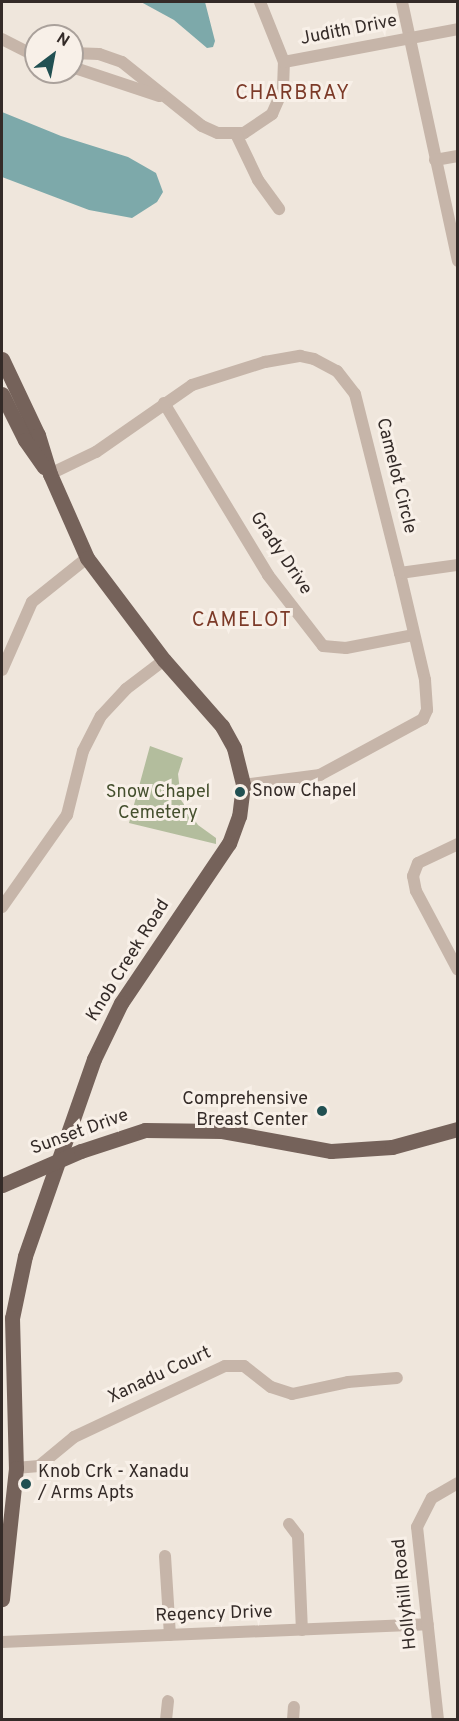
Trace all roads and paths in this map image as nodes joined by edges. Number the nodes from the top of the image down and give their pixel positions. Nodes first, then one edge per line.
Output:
1 (261, 2) edge
2 (402, 2) edge
3 (458, 28) edge
4 (409, 38) junction
5 (2, 39) edge
6 (24, 50) edge
7 (84, 53) edge
8 (284, 62) junction
9 (84, 71) edge
10 (167, 98) junction
11 (236, 134) junction
12 (458, 156) edge
13 (435, 160) junction
14 (279, 209) dead end
15 (458, 261) edge
16 (2, 359) edge
17 (13, 382) junction
18 (2, 394) edge
19 (164, 403) junction
20 (5, 411) edge
21 (38, 435) junction
22 (50, 474) junction
23 (87, 558) junction
24 (458, 565) edge
25 (400, 573) junction
26 (413, 635) junction
27 (164, 660) junction
28 (2, 670) edge
29 (243, 785) junction
30 (458, 844) edge
31 (2, 907) edge
32 (458, 970) edge
33 (458, 1129) edge
34 (61, 1159) junction
35 (2, 1185) edge
36 (7, 1316) edge
37 (397, 1378) dead end
38 (16, 1468) junction
39 (458, 1482) edge
40 (289, 1524) dead end
41 (165, 1556) dead end
42 (2, 1599) edge
43 (428, 1624) junction
44 (302, 1630) junction
45 (170, 1635) junction
46 (2, 1642) edge
47 (168, 1701) dead end
48 (166, 1719) edge
49 (438, 1719) edge

1 - 8 street
2 - 4 street
3 - 4 street, Judith Drive
4 - 8 street, Judith Drive
4 - 13 street
5 - 6 street
7 - 10 street
8 - 11 street
9 - 10 street
10 - 11 street
11 - 14 street
12 - 13 street
13 - 15 street
16 - 17 main road, Knob Creek Road
17 - 20 main road
17 - 21 main road, Knob Creek Road
18 - 20 main road, Knob Creek Road
19 - 22 street, Camelot Circle
19 - 25 street, Camelot Circle
19 - 26 street, Grady Drive
20 - 21 main road
20 - 22 main road, Knob Creek Road
21 - 22 main road, Knob Creek Road
22 - 23 main road, Knob Creek Road
23 - 27 main road, Knob Creek Road
23 - 28 street
24 - 25 street
25 - 26 street, Camelot Circle
26 - 29 street, Camelot Circle
27 - 29 main road, Knob Creek Road
27 - 31 street
29 - 34 main road, Knob Creek Road
30 - 32 street
33 - 34 main road, Sunset Drive
34 - 35 main road, Sunset Drive
34 - 36 main road, Knob Creek Road
36 - 38 main road, Knob Creek Road
37 - 38 street, Xanadu Court
38 - 42 main road, Knob Creek Road
39 - 43 street, Hollyhill Road
40 - 44 street
41 - 45 street
43 - 44 street, Regency Drive
43 - 49 street, Hollyhill Road
44 - 45 street, Regency Drive
45 - 46 street, Regency Drive
47 - 48 street

